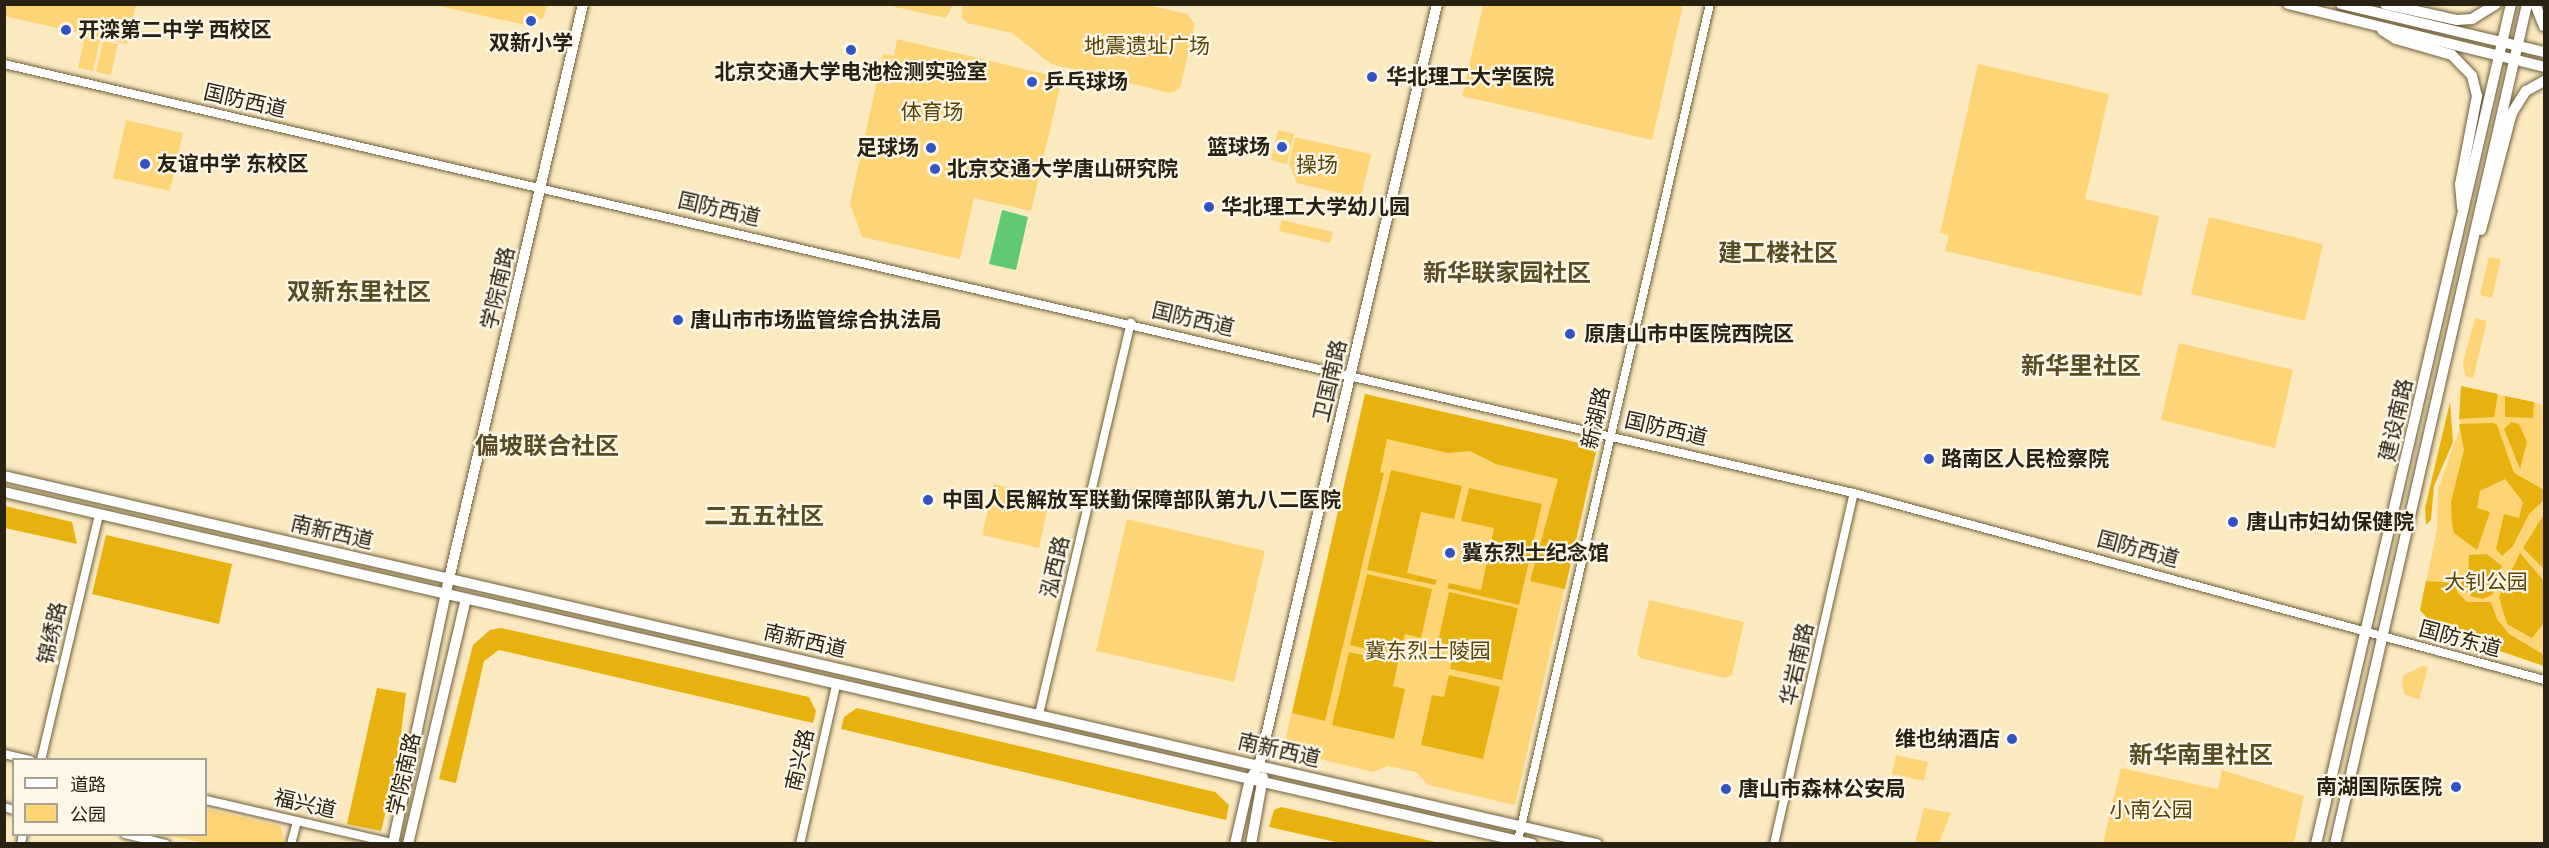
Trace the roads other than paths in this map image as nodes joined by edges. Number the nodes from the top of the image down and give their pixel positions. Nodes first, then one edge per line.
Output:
1 (583, 4) edge
2 (1437, 4) edge
3 (1710, 4) edge
4 (2288, 4) edge
5 (2385, 4) edge
6 (2496, 4) edge
7 (2511, 4) edge
8 (2527, 4) edge
9 (2535, 4) edge
10 (2346, 5) edge
11 (2371, 24) junction
12 (2544, 26) edge
13 (2502, 42) junction
14 (2517, 46) junction
15 (2544, 52) edge
16 (2499, 55) junction
17 (2515, 60) junction
18 (4, 64) edge
19 (2544, 67) edge
20 (2544, 81) edge
21 (541, 187) junction
22 (2463, 220) junction
23 (2472, 245) junction
24 (1131, 323) junction
25 (1352, 374) junction
26 (1611, 434) junction
27 (4, 476) edge
28 (4, 492) edge
29 (1854, 493) junction
30 (99, 514) junction
31 (449, 579) junction
32 (449, 595) junction
33 (466, 599) junction
34 (2367, 630) junction
35 (2382, 638) junction
36 (2544, 680) edge
37 (836, 685) junction
38 (1040, 714) junction
39 (4, 753) edge
40 (26, 758) edge
41 (41, 758) edge
42 (1259, 766) junction
43 (1250, 779) junction
44 (1265, 783) junction
45 (207, 800) edge
46 (297, 821) junction
47 (1522, 826) junction
48 (134, 836) edge
49 (1518, 840) junction
50 (166, 843) edge
51 (291, 843) edge
52 (394, 843) edge
53 (408, 843) edge
54 (800, 843) edge
55 (1235, 843) edge
56 (1251, 843) edge
57 (1532, 843) edge
58 (1597, 843) edge
59 (1774, 843) edge
60 (2316, 843) edge
61 (2335, 843) edge

1 - 21 main road, 学院南路
2 - 25 main road, 卫国南路
3 - 26 street, 新湖路
4 - 11 main road
5 - 6 main road
7 - 13 main road, 建设南路
8 - 14 main road, 建设南路
9 - 12 main road
10 - 13 main road
11 - 16 main road
11 - 22 main road
13 - 14 main road
13 - 16 main road, 建设南路
14 - 15 main road
14 - 17 main road, 建设南路
16 - 17 main road
16 - 22 main road, 建设南路
17 - 19 main road
17 - 23 main road, 建设南路
18 - 21 street, 国防西道
20 - 23 main road
21 - 24 street, 国防西道
21 - 31 main road, 学院南路
22 - 34 main road, 建设南路
23 - 35 main road, 建设南路
24 - 25 street, 国防西道
24 - 38 street, 泓西路
25 - 26 street, 国防西道
25 - 42 main road, 卫国南路
26 - 29 street, 国防西道
26 - 47 street, 新湖路
27 - 31 main road, 南新西道
28 - 30 main road, 南新西道
29 - 34 street, 国防西道
29 - 59 street, 华岩南路
30 - 32 main road, 南新西道
30 - 41 street, 锦绣路
31 - 32 main road, 学院南路
31 - 33 main road
31 - 38 main road, 南新西道
32 - 33 main road, 南新西道
32 - 52 main road, 学院南路
33 - 37 main road, 南新西道
33 - 53 main road, 学院南路
34 - 35 street, 国防东道
34 - 60 main road, 建设南路
35 - 36 street, 国防东道
35 - 61 main road, 建设南路
37 - 43 main road, 南新西道
37 - 54 street, 南兴路
38 - 42 main road, 南新西道
39 - 40 street
42 - 43 main road, 卫国南路
42 - 44 main road
42 - 47 main road, 南新西道
43 - 44 main road, 南新西道
43 - 55 main road, 卫国南路
44 - 49 main road, 南新西道
44 - 56 main road
45 - 46 street, 福兴道
46 - 51 street
46 - 52 street, 福兴道
47 - 49 street, 新湖路
47 - 58 main road, 南新西道
48 - 50 street
49 - 57 main road, 南新西道

